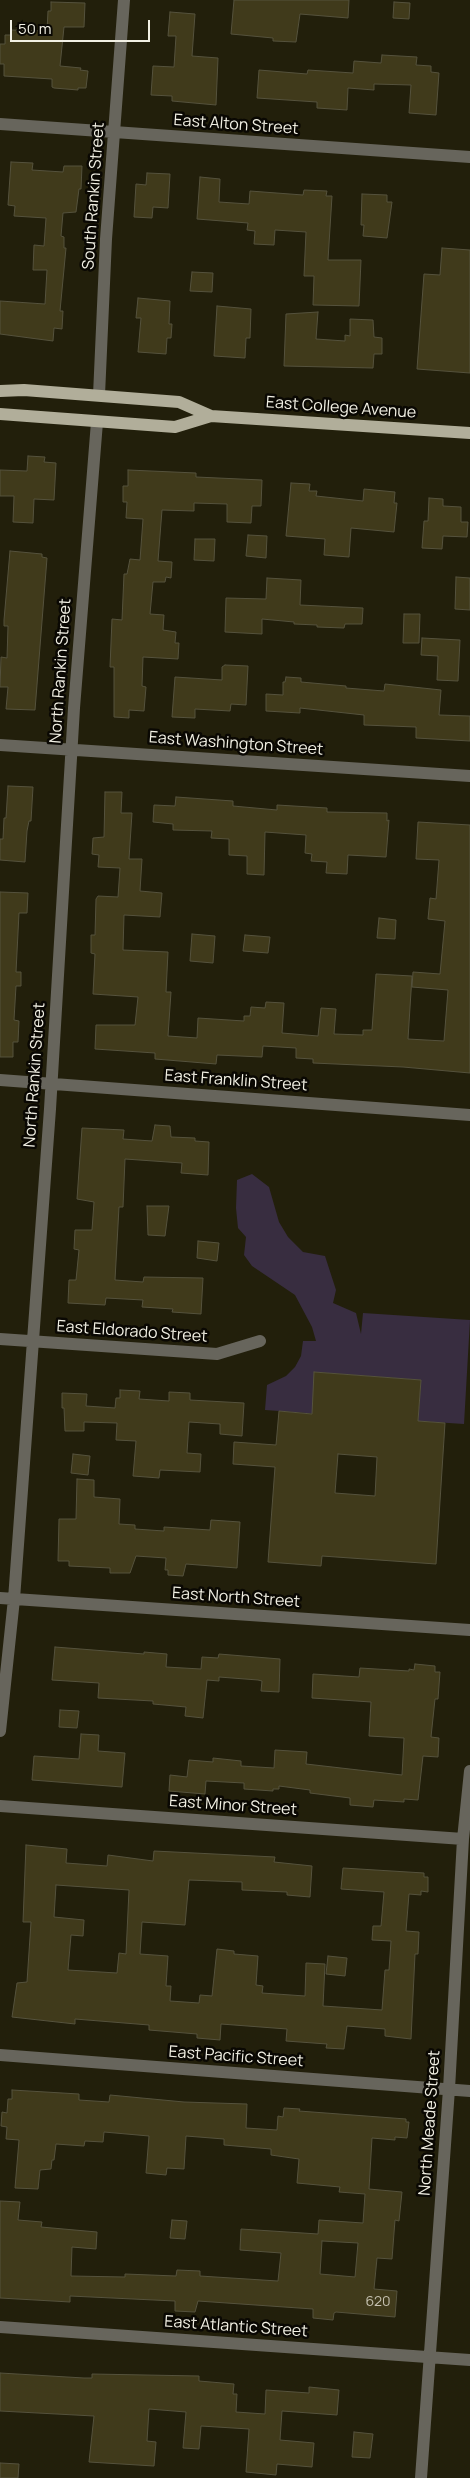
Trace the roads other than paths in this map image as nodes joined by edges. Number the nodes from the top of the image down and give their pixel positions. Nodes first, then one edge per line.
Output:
1 (124, 0) edge
2 (0, 124) edge
3 (115, 132) junction
4 (470, 157) edge
5 (0, 391) edge
6 (99, 395) junction
7 (0, 414) edge
8 (210, 416) junction
9 (97, 422) junction
10 (470, 433) edge
11 (0, 745) edge
12 (72, 750) junction
13 (470, 776) edge
14 (0, 1080) edge
15 (51, 1084) junction
16 (470, 1115) edge
17 (0, 1339) edge
18 (32, 1341) junction
19 (260, 1342) dead end
20 (0, 1598) edge
21 (14, 1599) junction
22 (470, 1630) edge
23 (0, 1731) edge
24 (470, 1771) edge
25 (0, 1806) edge
26 (463, 1839) junction
27 (0, 2055) edge
28 (449, 2089) junction
29 (470, 2091) edge
30 (0, 2327) edge
31 (430, 2357) junction
32 (470, 2360) edge
33 (421, 2478) edge

1 - 3 street, South Rankin Street
2 - 3 street, East Alton Street
3 - 4 street, East Alton Street
3 - 6 street, South Rankin Street
5 - 6 main road, East College Avenue
6 - 8 main road, East College Avenue
7 - 9 main road, East College Avenue
8 - 9 main road, East College Avenue
8 - 10 main road, East College Avenue
9 - 12 street, North Rankin Street
11 - 12 street, East Washington Street
12 - 13 street, East Washington Street
12 - 15 street, North Rankin Street
14 - 15 street, East Franklin Street
15 - 16 street, East Franklin Street
15 - 18 street, North Rankin Street
17 - 18 street, East Eldorado Street
18 - 19 street, East Eldorado Street
18 - 21 street, North Rankin Street
20 - 21 street, East North Street
21 - 22 street, East North Street
21 - 23 street, North Rankin Street
24 - 26 street, North Meade Street
25 - 26 street, East Minor Street
26 - 28 street, North Meade Street
27 - 28 street, East Pacific Street
28 - 29 street, East Pacific Street
28 - 31 street, North Meade Street
30 - 31 street, East Atlantic Street
31 - 32 street, East Atlantic Street
31 - 33 street, North Meade Street

